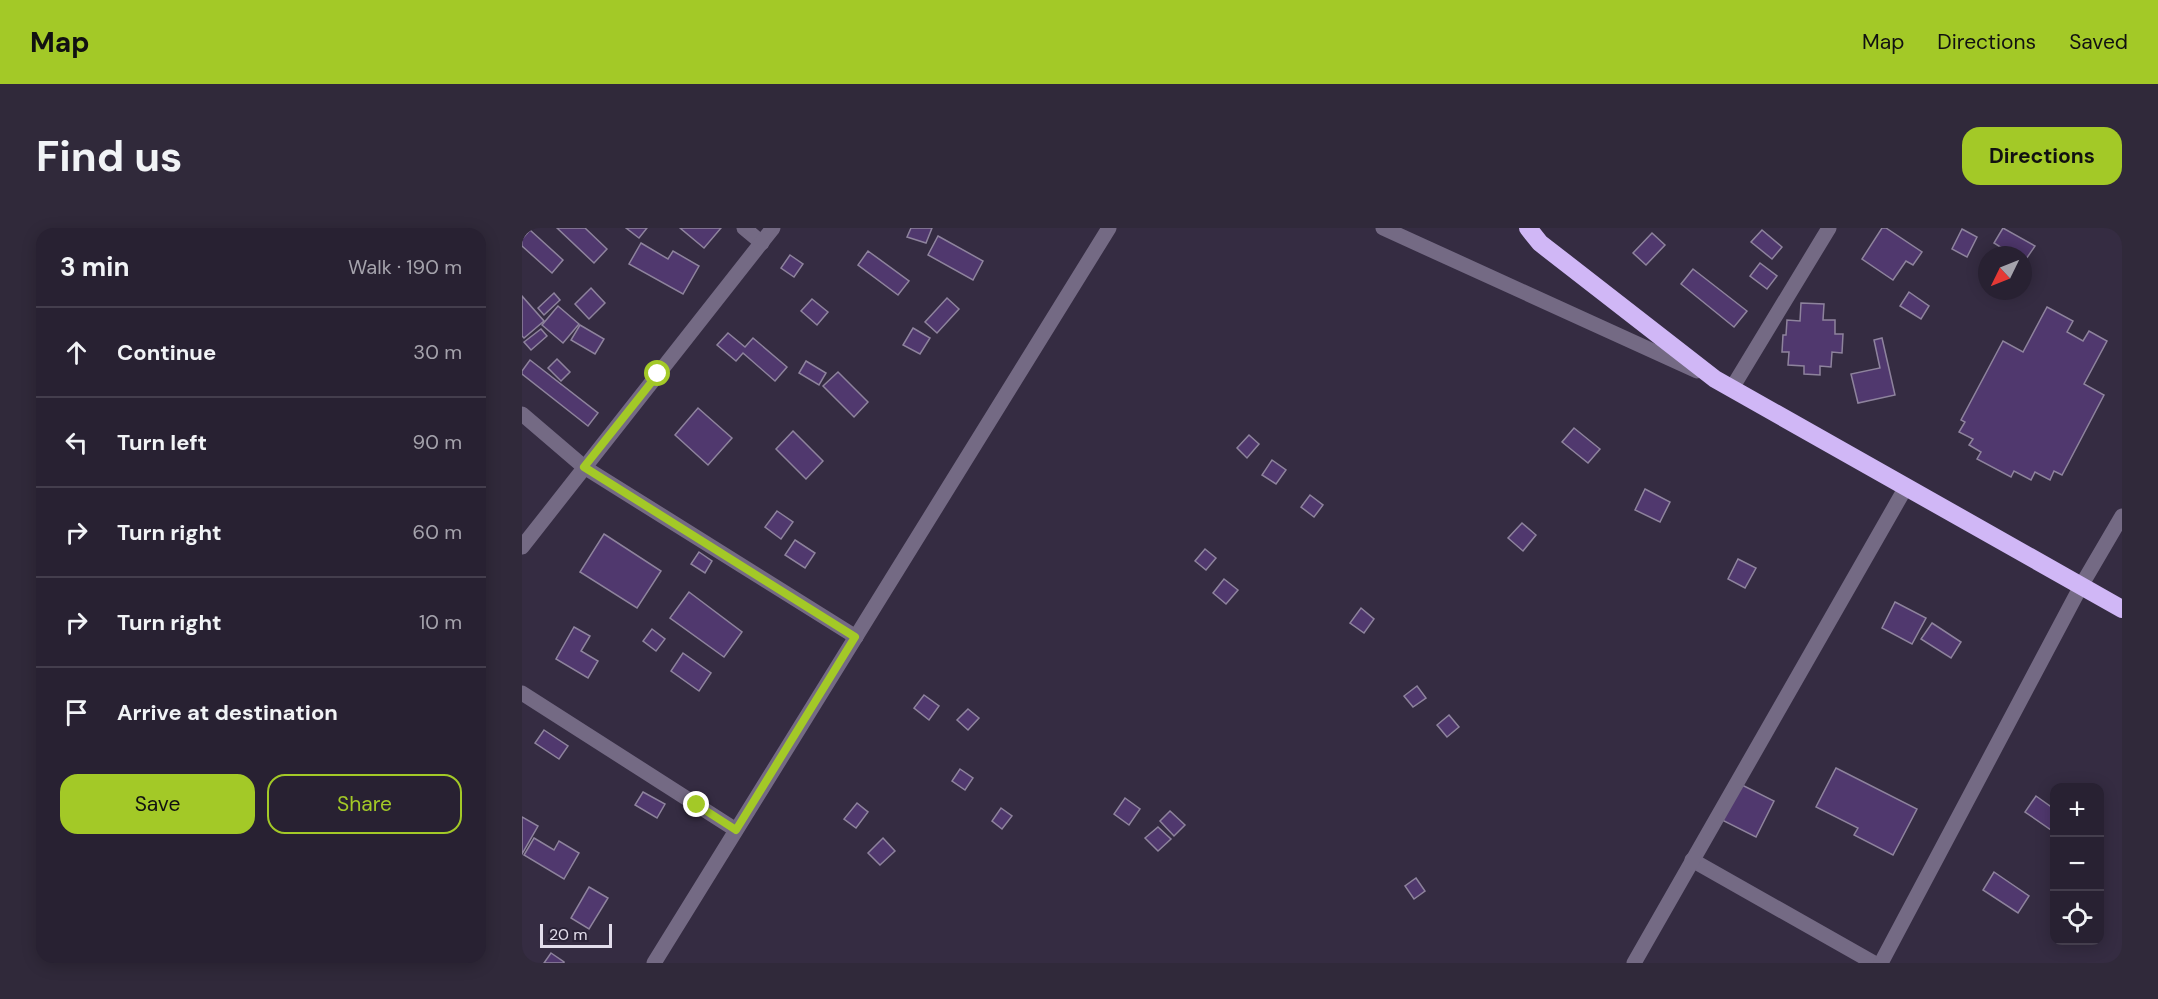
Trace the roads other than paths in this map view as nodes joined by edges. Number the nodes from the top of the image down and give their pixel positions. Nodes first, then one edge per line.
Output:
1 (744, 228) edge
2 (773, 228) edge
3 (1109, 228) edge
4 (1383, 228) edge
5 (1528, 228) edge
6 (1829, 228) edge
7 (762, 243) junction
8 (1715, 379) junction
9 (1732, 388) junction
10 (522, 414) edge
11 (584, 467) junction
12 (1906, 487) junction
13 (2122, 516) edge
14 (522, 547) edge
15 (2081, 586) junction
16 (2122, 609) edge
17 (855, 637) junction
18 (522, 693) edge
19 (736, 830) junction
20 (1692, 860) junction
21 (654, 963) edge
22 (1634, 963) edge
23 (1874, 963) edge
24 (1881, 963) edge

1 - 7 street
2 - 7 street
3 - 17 street
4 - 8 street
5 - 8 highway
6 - 9 street
7 - 11 street
8 - 9 highway
9 - 12 highway
10 - 11 street
11 - 14 street
11 - 17 street
12 - 15 highway
12 - 20 street
13 - 15 street
15 - 16 highway
15 - 24 street
17 - 19 street
18 - 19 street
19 - 21 street
20 - 22 street
20 - 23 street

